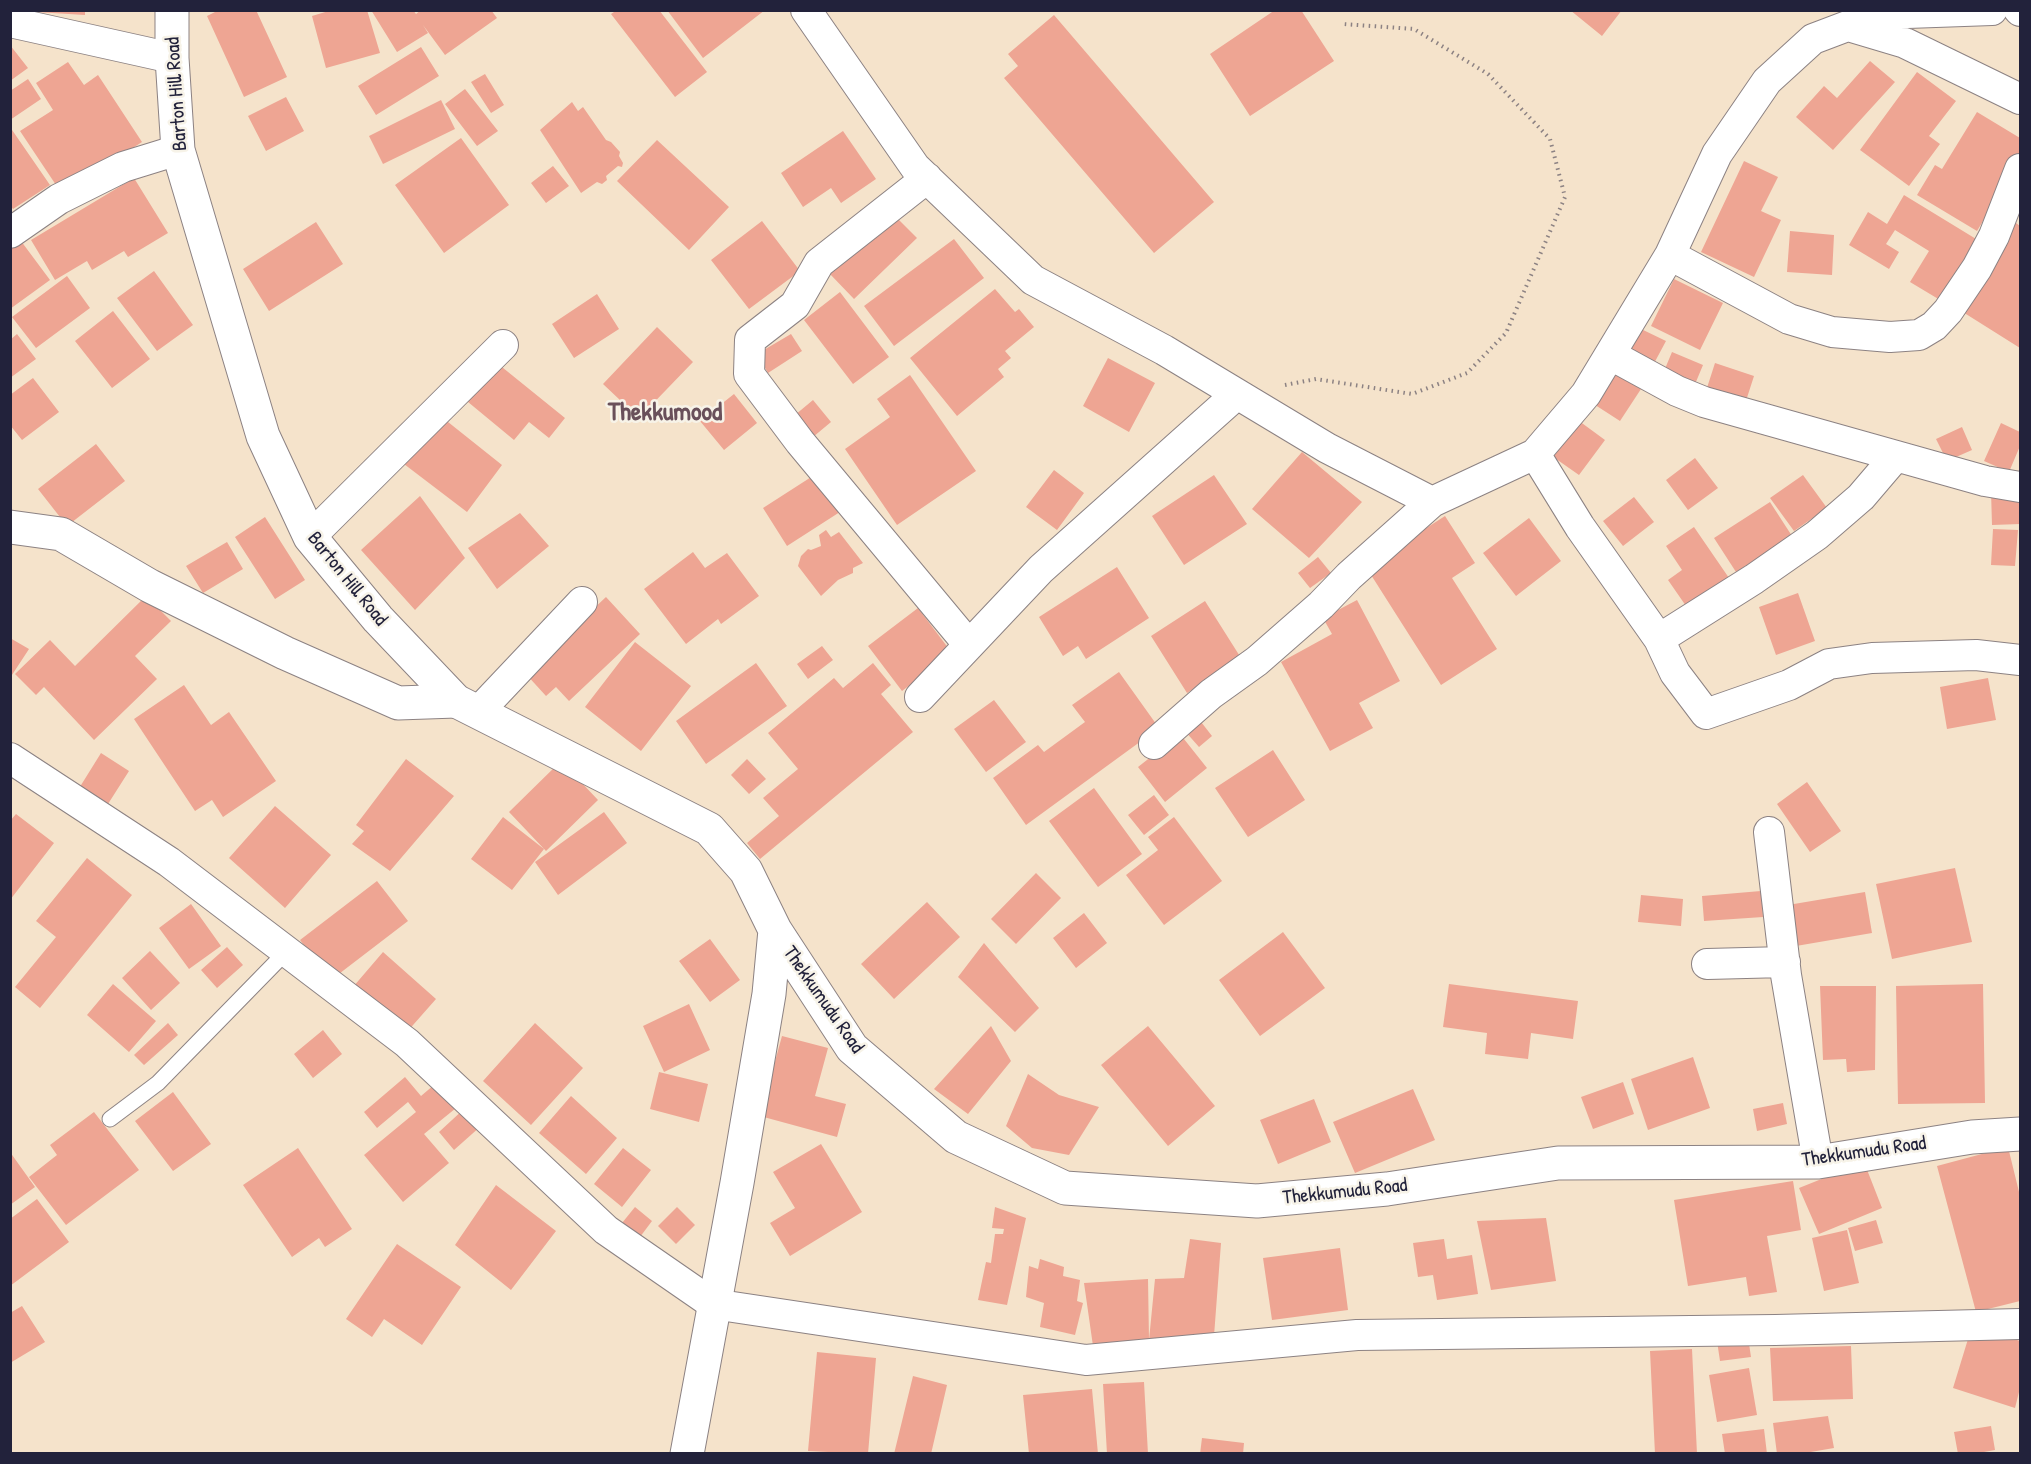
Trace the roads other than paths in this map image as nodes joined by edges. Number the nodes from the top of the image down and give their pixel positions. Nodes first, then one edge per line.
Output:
1 (172, 10) edge
2 (806, 10) edge
3 (1992, 10) edge
4 (10, 22) edge
5 (1848, 26) junction
6 (172, 58) junction
7 (2020, 99) edge
8 (178, 150) junction
9 (2020, 169) edge
10 (927, 178) junction
11 (10, 233) edge
12 (1670, 255) junction
13 (503, 345) dead end
14 (1611, 355) junction
15 (1237, 394) junction
16 (1534, 454) junction
17 (1896, 456) junction
18 (2020, 488) edge
19 (1432, 502) junction
20 (10, 527) edge
21 (310, 537) junction
22 (582, 602) dead end
23 (1659, 639) junction
24 (969, 645) junction
25 (2020, 667) edge
26 (920, 698) dead end
27 (467, 706) junction
28 (1154, 744) dead end
29 (10, 758) edge
30 (1769, 832) dead end
31 (775, 930) junction
32 (287, 951) junction
33 (1785, 963) junction
34 (1707, 964) dead end
35 (110, 1119) dead end
36 (2020, 1134) edge
37 (1818, 1162) junction
38 (713, 1304) junction
39 (2020, 1324) edge
40 (687, 1454) edge

1 - 6 main road, Barton Hill Road
2 - 10 street
3 - 5 street
4 - 6 street
5 - 7 street
5 - 12 street
6 - 8 main road, Barton Hill Road
8 - 11 street
8 - 21 main road, Barton Hill Road
9 - 12 street
10 - 15 street
10 - 24 street
12 - 14 street
13 - 21 street
14 - 16 street
14 - 17 street
15 - 19 street
15 - 24 street
16 - 19 street
16 - 23 street
17 - 18 street
17 - 23 street
19 - 28 street
20 - 27 main road
21 - 27 main road, Barton Hill Road
22 - 27 street
23 - 25 street
24 - 26 street
27 - 31 main road, Barton Hill Road
29 - 32 street
30 - 33 street
31 - 37 main road, Thekkumudu Road
31 - 38 main road
32 - 35 lane
32 - 38 street
33 - 34 street
33 - 37 street
36 - 37 main road, Thekkumudu Road
38 - 39 street
38 - 40 main road

